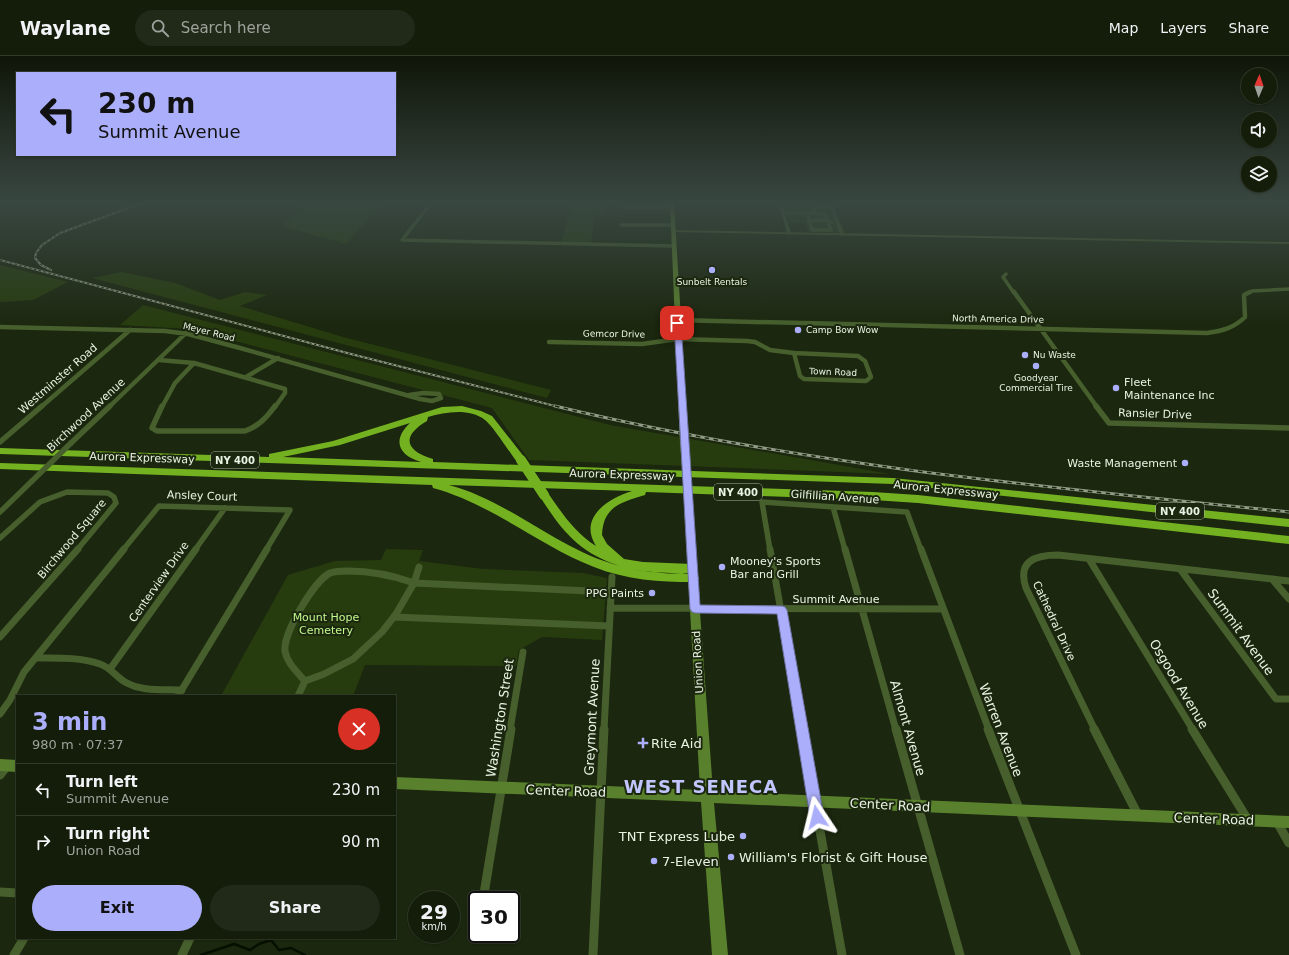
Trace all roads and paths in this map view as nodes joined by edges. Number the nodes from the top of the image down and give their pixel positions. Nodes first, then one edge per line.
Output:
1 (581, 244) edge
2 (674, 246) joint
3 (1006, 274) dead end
4 (1289, 289) edge
5 (677, 320) junction
6 (0, 327) edge
7 (1040, 328) junction
8 (130, 330) junction
9 (186, 333) junction
10 (678, 339) junction
11 (549, 342) dead end
12 (794, 353) junction
13 (278, 358) junction
14 (159, 360) junction
15 (194, 363) junction
16 (246, 377) junction
17 (409, 395) junction
18 (1289, 428) edge
19 (0, 442) edge
20 (0, 451) edge
21 (220, 460) junction
22 (518, 460) junction
23 (0, 466) edge
24 (455, 466) junction
25 (399, 480) junction
26 (665, 490) junction
27 (540, 495) junction
28 (833, 507) junction
29 (225, 508) junction
30 (0, 512) edge
31 (907, 512) joint
32 (1289, 523) edge
33 (0, 538) edge
34 (1289, 540) edge
35 (1089, 559) junction
36 (593, 560) junction
37 (624, 563) junction
38 (419, 567) dead end
39 (1180, 568) junction
40 (693, 573) junction
41 (612, 577) dead end
42 (1272, 579) junction
43 (1289, 581) edge
44 (414, 583) junction
45 (611, 592) junction
46 (1289, 599) edge
47 (610, 608) junction
48 (695, 609) junction
49 (862, 609) junction
50 (943, 609) junction
51 (782, 610) junction
52 (394, 617) junction
53 (609, 626) junction
54 (0, 637) edge
55 (523, 652) dead end
56 (36, 658) junction
57 (110, 669) junction
58 (305, 681) junction
59 (180, 693) edge
60 (298, 695) edge
61 (1289, 699) edge
62 (0, 714) edge
63 (396, 783) edge
64 (501, 788) junction
65 (602, 792) junction
66 (708, 797) junction
67 (814, 802) junction
68 (918, 807) junction
69 (1019, 812) junction
70 (1138, 816) junction
71 (1249, 821) junction
72 (1283, 822) edge
73 (1289, 842) edge
74 (484, 891) edge
75 (0, 892) edge
76 (16, 893) edge
77 (23, 939) edge
78 (190, 939) edge
79 (14, 955) edge
80 (182, 955) edge
81 (593, 955) edge
82 (720, 955) edge
83 (842, 955) edge
84 (960, 955) edge
85 (1076, 955) edge

1 - 2 street
2 - 5 main road, Union Road
3 - 7 street, Ransier Drive
4 - 7 street, North America Drive
5 - 7 street, North America Drive
5 - 10 main road, Union Road
6 - 8 street, Meyer Road
7 - 18 street, Ransier Drive
8 - 9 street, Meyer Road
8 - 19 street, Westminster Road
9 - 13 street, Meyer Road
9 - 14 street, Birchwood Avenue
10 - 11 street, Gemcor Drive
10 - 12 street, Town Road
10 - 40 main road, Union Road, bridge
12 - 12 street, Town Road
13 - 16 street
13 - 17 street, Meyer Road
14 - 15 street
14 - 30 street, Birchwood Avenue, bridge
15 - 16 street
15 - 16 street
17 - 17 street, Meyer Road
20 - 21 highway, Aurora Expressway / NY 400
21 - 22 highway
21 - 24 highway, Aurora Expressway / NY 400
22 - 24 highway
22 - 27 highway
23 - 25 highway, Aurora Expressway / NY 400
24 - 32 highway, Aurora Expressway / NY 400
25 - 26 highway, Aurora Expressway / NY 400
25 - 36 highway
26 - 34 highway, Aurora Expressway / NY 400
26 - 37 highway
27 - 36 highway
27 - 37 highway
28 - 31 street, Gilfillian Avenue
28 - 49 street, Almont Avenue
28 - 51 street, Gilfillian Avenue
29 - 56 street, Ansley Court
29 - 57 street, Centerview Drive
29 - 59 street, Ansley Court
31 - 50 street, Warren Avenue
33 - 54 street, Birchwood Square
35 - 39 street, Cathedral Drive
35 - 70 street, Cathedral Drive
35 - 71 street, Osgood Avenue
36 - 40 highway
37 - 40 highway
38 - 44 street
39 - 42 street, Cathedral Drive
39 - 61 street, Summit Avenue
40 - 48 main road, Union Road
41 - 45 street, Greymont Avenue
42 - 43 street, Cathedral Drive
42 - 46 street
44 - 45 street
44 - 52 street
44 - 58 street
45 - 47 street, Greymont Avenue
47 - 48 street, Summit Avenue
47 - 53 street, Greymont Avenue
48 - 51 street, Summit Avenue
48 - 66 main road, Union Road
49 - 50 street, Summit Avenue
49 - 51 street, Summit Avenue
49 - 68 street, Almont Avenue
50 - 69 street, Warren Avenue
51 - 67 street
52 - 53 street
52 - 58 street
53 - 65 street, Greymont Avenue
55 - 64 street, Washington Street
56 - 57 street
56 - 62 street, Ansley Court
57 - 59 street
58 - 60 street
63 - 64 main road, Center Road
64 - 65 main road, Center Road
64 - 74 street, Washington Street
65 - 66 main road, Center Road
65 - 81 street, Greymont Avenue
66 - 67 main road, Center Road
66 - 82 main road, Union Road
67 - 68 main road, Center Road
67 - 83 street
68 - 69 main road, Center Road
68 - 84 street, Almont Avenue
69 - 70 main road, Center Road
69 - 85 street, Warren Avenue
70 - 71 main road, Center Road
71 - 72 main road, Center Road
72 - 73 street
75 - 76 street
77 - 79 street
78 - 80 street

